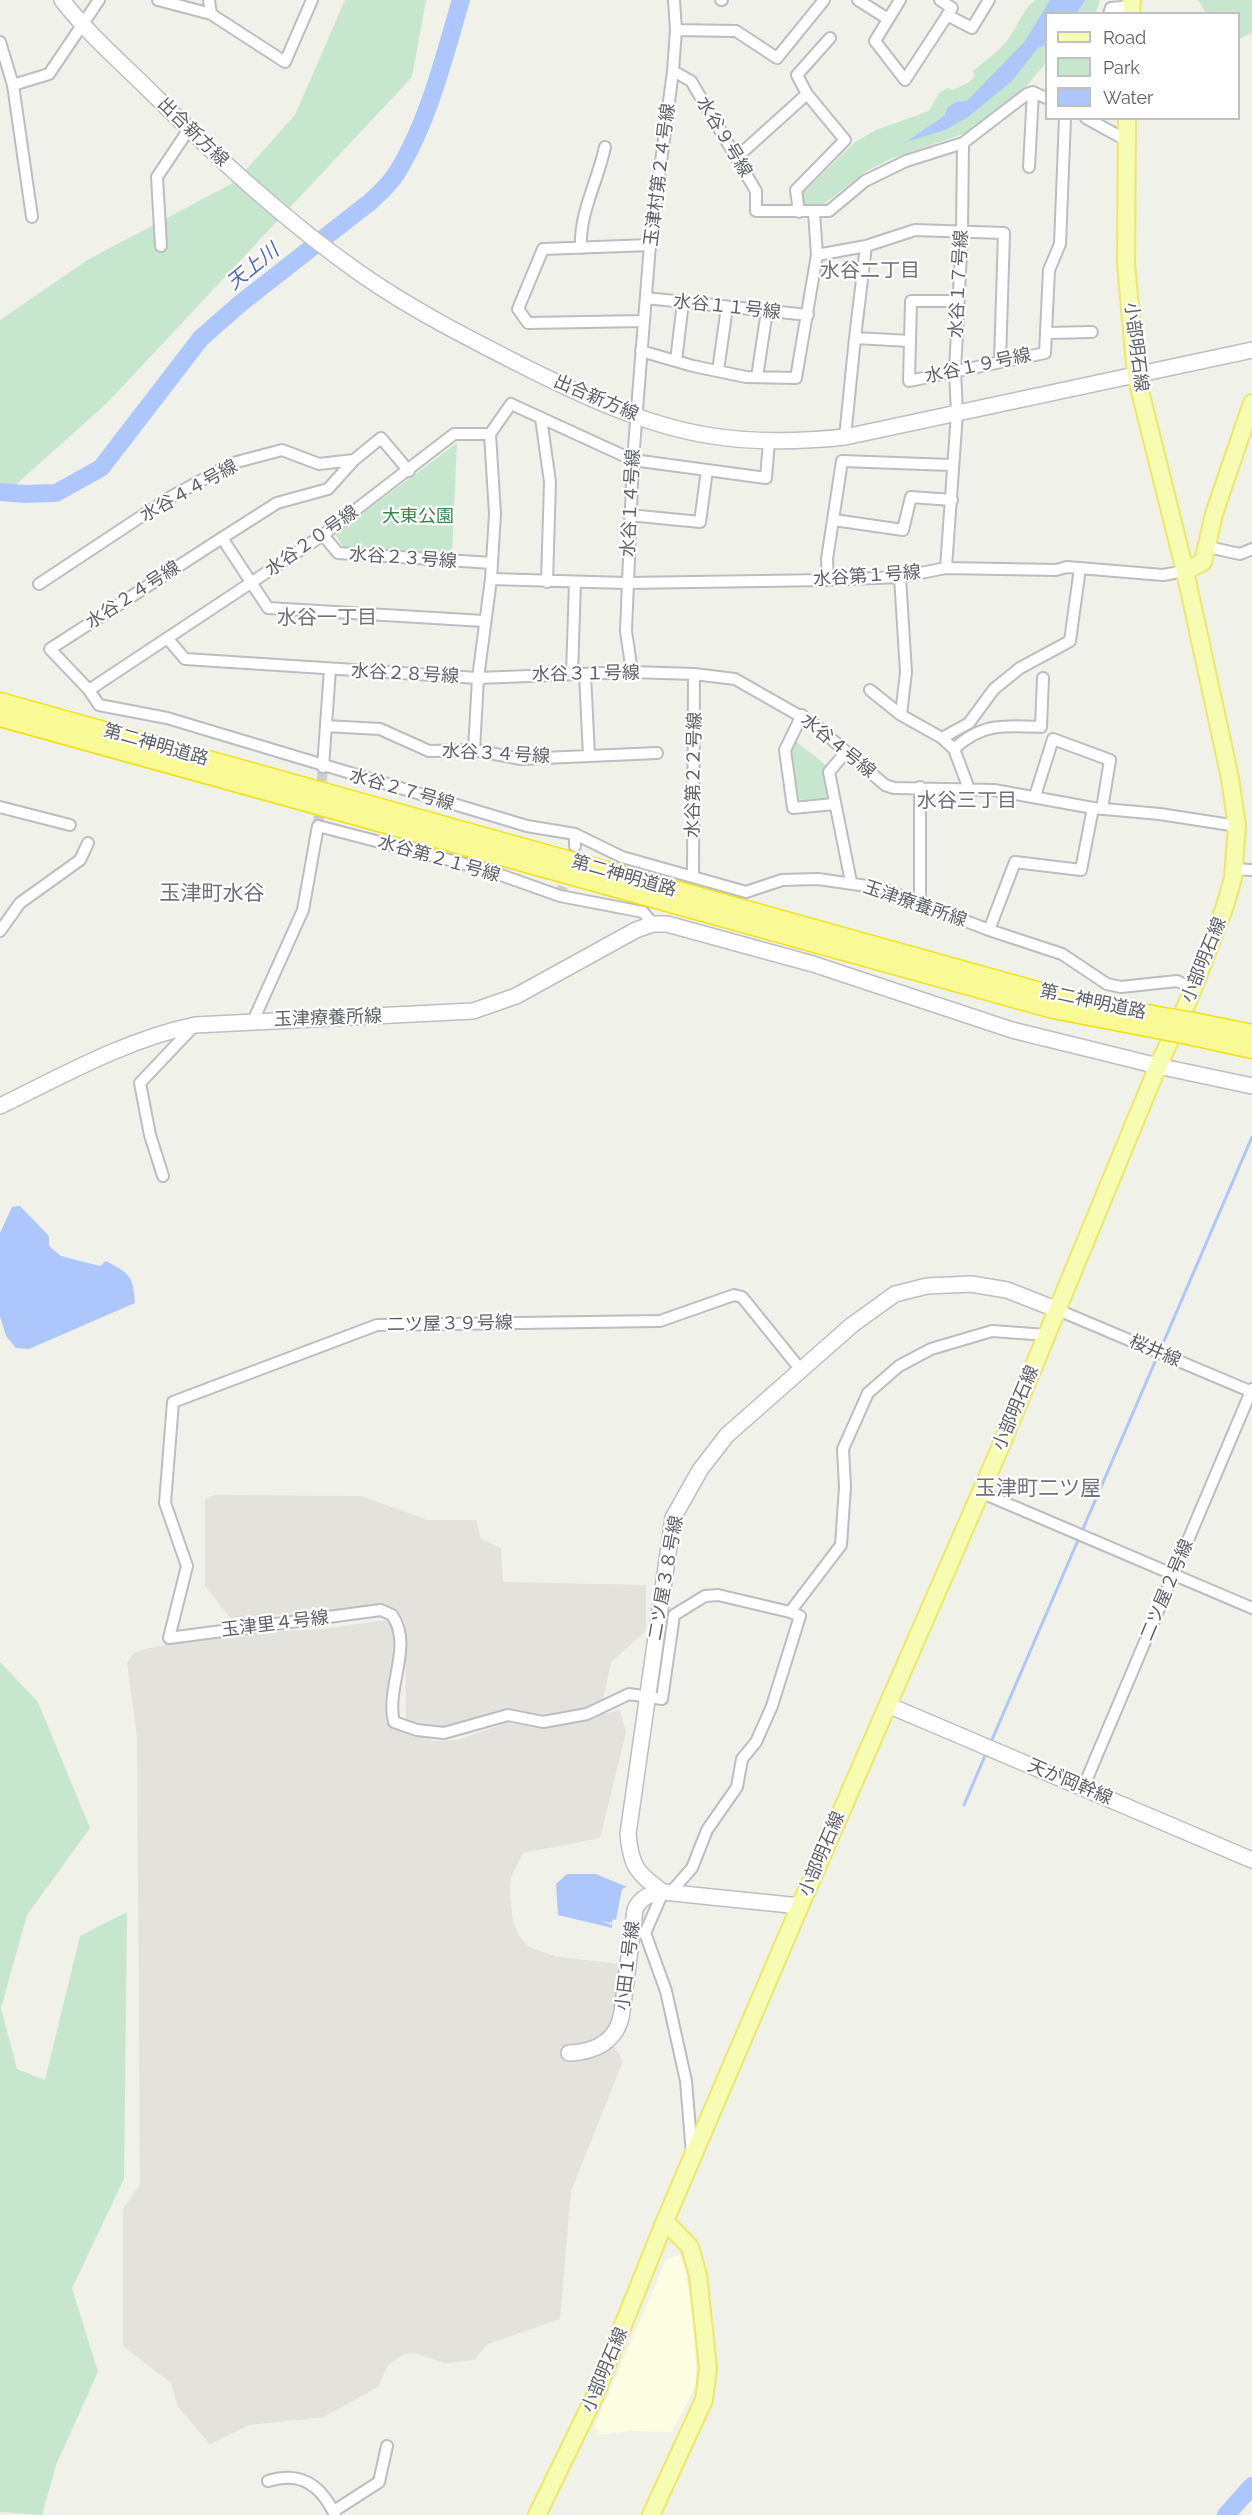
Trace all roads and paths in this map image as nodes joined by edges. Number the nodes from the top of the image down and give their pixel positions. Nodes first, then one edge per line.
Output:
1 (62, 0) edge
2 (99, 0) edge
3 (158, 0) edge
4 (209, 0) edge
5 (312, 0) edge
6 (674, 0) edge
7 (824, 0) edge
8 (858, 0) edge
9 (900, 0) edge
10 (940, 0) edge
11 (989, 0) edge
12 (1132, 6) edge
13 (1109, 12) edge
14 (211, 14) junction
15 (947, 15) junction
16 (888, 19) junction
17 (83, 23) junction
18 (676, 30) junction
19 (830, 38) dead end
20 (0, 42) edge
21 (673, 71) junction
22 (13, 86) junction
23 (807, 94) junction
24 (1039, 95) edge
25 (1065, 120) edge
26 (1090, 120) edge
27 (1126, 120) edge
28 (189, 129) junction
29 (1126, 140) junction
30 (963, 143) junction
31 (605, 147) dead end
32 (736, 158) junction
33 (1029, 167) dead end
34 (799, 212) junction
35 (814, 212) junction
36 (32, 217) dead end
37 (962, 233) junction
38 (651, 245) junction
39 (161, 246) dead end
40 (866, 246) junction
41 (581, 248) junction
42 (817, 255) junction
43 (646, 298) junction
44 (958, 301) junction
45 (683, 302) junction
46 (727, 307) junction
47 (767, 310) junction
48 (808, 315) junction
49 (644, 321) junction
50 (1092, 332) dead end
51 (1046, 333) junction
52 (855, 338) junction
53 (910, 341) junction
54 (1252, 350) edge
55 (641, 351) junction
56 (676, 361) junction
57 (1000, 362) junction
58 (718, 371) junction
59 (955, 371) junction
60 (1136, 375) junction
61 (757, 377) junction
62 (1252, 404) edge
63 (957, 413) junction
64 (637, 417) junction
65 (541, 418) junction
66 (490, 434) junction
67 (845, 437) junction
68 (769, 441) junction
69 (354, 460) junction
70 (633, 460) junction
71 (951, 465) junction
72 (707, 470) junction
73 (409, 471) junction
74 (952, 500) junction
75 (629, 515) junction
76 (834, 520) junction
77 (323, 535) junction
78 (222, 538) junction
79 (1208, 547) junction
80 (1252, 549) edge
81 (492, 563) junction
82 (946, 568) junction
83 (1080, 568) junction
84 (1185, 571) junction
85 (900, 577) junction
86 (491, 579) junction
87 (828, 580) junction
88 (547, 582) junction
89 (575, 582) junction
90 (627, 583) junction
91 (39, 584) dead end
92 (251, 584) junction
93 (484, 621) junction
94 (168, 639) junction
95 (330, 669) junction
96 (632, 672) junction
97 (572, 674) junction
98 (585, 674) junction
99 (694, 674) junction
100 (478, 678) junction
101 (1043, 678) dead end
102 (89, 690) junction
103 (870, 690) dead end
104 (0, 702) edge
105 (901, 714) junction
106 (802, 716) junction
107 (0, 717) edge
108 (326, 726) junction
109 (942, 738) junction
110 (954, 749) junction
111 (474, 750) junction
112 (846, 752) junction
113 (657, 753) dead end
114 (589, 756) junction
115 (323, 767) junction
116 (920, 787) junction
117 (969, 789) junction
118 (1035, 796) junction
119 (834, 804) junction
120 (0, 807) edge
121 (1098, 809) junction
122 (70, 825) dead end
123 (1237, 826) junction
124 (575, 834) junction
125 (88, 843) dead end
126 (574, 846) dead end
127 (1234, 869) junction
128 (1252, 870) edge
129 (693, 877) junction
130 (851, 882) junction
131 (920, 903) junction
132 (653, 924) junction
133 (1, 928) edge
134 (989, 930) junction
135 (1192, 988) junction
136 (253, 1021) junction
137 (1160, 1023) junction
138 (195, 1025) junction
139 (1191, 1029) junction
140 (1252, 1034) edge
141 (1252, 1049) edge
142 (1158, 1066) junction
143 (1252, 1086) edge
144 (0, 1106) edge
145 (163, 1176) dead end
146 (1058, 1310) junction
147 (1047, 1335) junction
148 (801, 1370) junction
149 (1252, 1391) edge
150 (980, 1492) junction
151 (1174, 1574) junction
152 (1252, 1608) edge
153 (790, 1612) junction
154 (169, 1638) joint
155 (647, 1696) junction
156 (888, 1705) junction
157 (1083, 1788) junction
158 (1252, 1860) edge
159 (666, 1893) junction
160 (800, 1906) junction
161 (569, 2053) dead end
162 (692, 2160) junction
163 (665, 2222) junction
164 (387, 2446) dead end
165 (268, 2481) dead end
166 (334, 2513) edge
167 (537, 2515) edge
168 (651, 2515) edge

1 - 17 street, 出合新方線
2 - 17 street
3 - 14 street
4 - 14 street
5 - 14 street
6 - 18 street, 玉津村第２４号線
7 - 18 street
8 - 16 street
9 - 16 street
10 - 15 street
11 - 15 street
12 - 13 street
15 - 16 street
17 - 22 street
17 - 28 street, 出合新方線
18 - 21 street, 玉津村第２４号線
19 - 23 street
20 - 22 street
21 - 32 street, 水谷９号線
21 - 38 street, 玉津村第２４号線
22 - 36 street
23 - 32 street
23 - 34 street
24 - 30 street, 水谷９号線
24 - 33 street
25 - 51 street, 水谷１９号線
26 - 29 street
27 - 29 main road, 小部明石線
28 - 39 street
28 - 64 street, 出合新方線
29 - 60 main road, 小部明石線
30 - 35 street, 水谷９号線
30 - 37 street, 水谷１７号線
31 - 41 street
32 - 34 street, 水谷９号線
34 - 35 street, 水谷９号線
35 - 42 street
37 - 40 street
37 - 44 street, 水谷１７号線
37 - 57 street
38 - 41 street
38 - 43 street, 玉津村第２４号線
40 - 42 street
40 - 52 street
41 - 49 street
42 - 48 street
43 - 45 street, 水谷１１号線
43 - 49 street, 玉津村第２４号線
44 - 53 street, 水谷１９号線
44 - 59 street, 水谷１７号線
45 - 46 street, 水谷１１号線
45 - 56 street
46 - 47 street, 水谷１１号線
46 - 58 street
47 - 48 street, 水谷１１号線
47 - 61 street
48 - 61 street
49 - 55 street, 玉津村第２４号線
50 - 51 street
51 - 57 street, 水谷１９号線
52 - 53 street
52 - 67 street
53 - 59 street, 水谷１９号線
54 - 60 street, 出合新方線
55 - 56 street
55 - 64 street, 水谷１４号線
56 - 58 street
57 - 59 street, 水谷１９号線
58 - 61 street
59 - 63 street, 水谷１７号線
60 - 63 street, 出合新方線
60 - 84 main road, 小部明石線
62 - 79 main road
63 - 67 street, 出合新方線
63 - 71 street, 水谷１７号線
64 - 68 street, 出合新方線
64 - 70 street, 水谷１４号線
65 - 66 street
65 - 70 street
65 - 88 street
66 - 73 street, 水谷２０号線
66 - 81 street, 水谷２８号線
67 - 68 street, 出合新方線
68 - 72 street
69 - 73 street
69 - 78 street
69 - 91 street, 水谷４４号線
70 - 72 street
70 - 75 street, 水谷１４号線
71 - 74 street, 水谷１７号線
71 - 76 street
72 - 75 street
73 - 77 street, 水谷２０号線
74 - 76 street
74 - 82 street, 水谷１７号線
75 - 90 street, 水谷１４号線
76 - 87 street
77 - 81 street, 水谷２３号線
77 - 92 street, 水谷２０号線
78 - 92 street
78 - 102 street, 水谷２４号線
79 - 80 street
79 - 84 main road
81 - 86 street, 水谷２８号線
82 - 83 street, 水谷第１号線
82 - 85 street, 水谷第１号線
83 - 84 street, 水谷第１号線
83 - 109 street
84 - 123 main road, 小部明石線
85 - 87 street, 水谷第１号線
85 - 105 street
86 - 88 street, 水谷第１号線
86 - 93 street, 水谷２８号線
87 - 90 street, 水谷第１号線
88 - 89 street, 水谷第１号線
89 - 90 street, 水谷第１号線
89 - 97 street
90 - 96 street, 水谷１４号線
92 - 93 street
92 - 94 street, 水谷２０号線
93 - 100 street, 水谷２８号線
94 - 95 street, 水谷２８号線
94 - 102 street, 水谷２０号線
95 - 100 street, 水谷２８号線
95 - 108 street
96 - 98 street, 水谷３１号線
96 - 99 street, 水谷３１号線
97 - 98 street, 水谷３１号線
97 - 100 street, 水谷３１号線
98 - 114 street
99 - 106 street, 水谷４号線
99 - 129 street, 水谷第２２号線
100 - 111 street
101 - 110 street
102 - 115 street, 水谷２４号線
103 - 105 street
104 - 137 highway, 第二神明道路
105 - 109 street
106 - 112 street, 水谷４号線
106 - 119 street
107 - 137 highway, 第二神明道路
108 - 111 street, 水谷３４号線
108 - 115 street
109 - 110 street
110 - 117 street
111 - 114 street, 水谷３４号線
112 - 116 street, 水谷４号線
112 - 119 street
113 - 114 street, 水谷３４号線
115 - 124 street, 水谷２７号線
116 - 117 street, 水谷４号線
116 - 131 street
117 - 118 street, 水谷４号線
118 - 121 street, 水谷４号線
118 - 121 street
119 - 130 street
120 - 122 street
121 - 123 street, 水谷４号線
121 - 134 street
123 - 127 main road, 小部明石線
124 - 126 street
124 - 129 street, 玉津療養所線
125 - 133 street
127 - 128 street
127 - 135 main road, 小部明石線
129 - 130 street, 玉津療養所線
130 - 131 street, 玉津療養所線
131 - 134 street, 玉津療養所線
132 - 136 street, 玉津療養所線
132 - 136 street, 水谷第２１号線
132 - 142 street
134 - 135 street, 玉津療養所線
135 - 142 main road, 小部明石線
136 - 138 street, 玉津療養所線
137 - 139 highway, 第二神明道路, bridge
138 - 144 street, 玉津療養所線
138 - 145 street
139 - 140 highway, 第二神明道路
139 - 141 highway, 第二神明道路
142 - 143 street
142 - 146 main road, 小部明石線
146 - 147 main road, 小部明石線
146 - 148 street, 二ツ屋３８号線
146 - 149 street, 桜井線
147 - 150 main road, 小部明石線
147 - 153 street
148 - 154 street, 二ツ屋３９号線
148 - 155 street, 二ツ屋３８号線
149 - 151 street, 二ツ屋２号線
150 - 151 street
150 - 156 main road, 小部明石線
151 - 152 street
151 - 157 street, 二ツ屋２号線
153 - 155 street
153 - 159 street
154 - 155 street, 玉津里４号線
155 - 159 street, 二ツ屋３８号線
156 - 157 street, 天が岡幹線
156 - 160 main road, 小部明石線
157 - 158 street, 天が岡幹線
159 - 160 street
159 - 161 street, 小田１号線
159 - 162 street
160 - 162 main road, 小部明石線
162 - 163 main road, 小部明石線
163 - 167 main road, 小部明石線
163 - 168 main road
164 - 166 street
165 - 166 street

